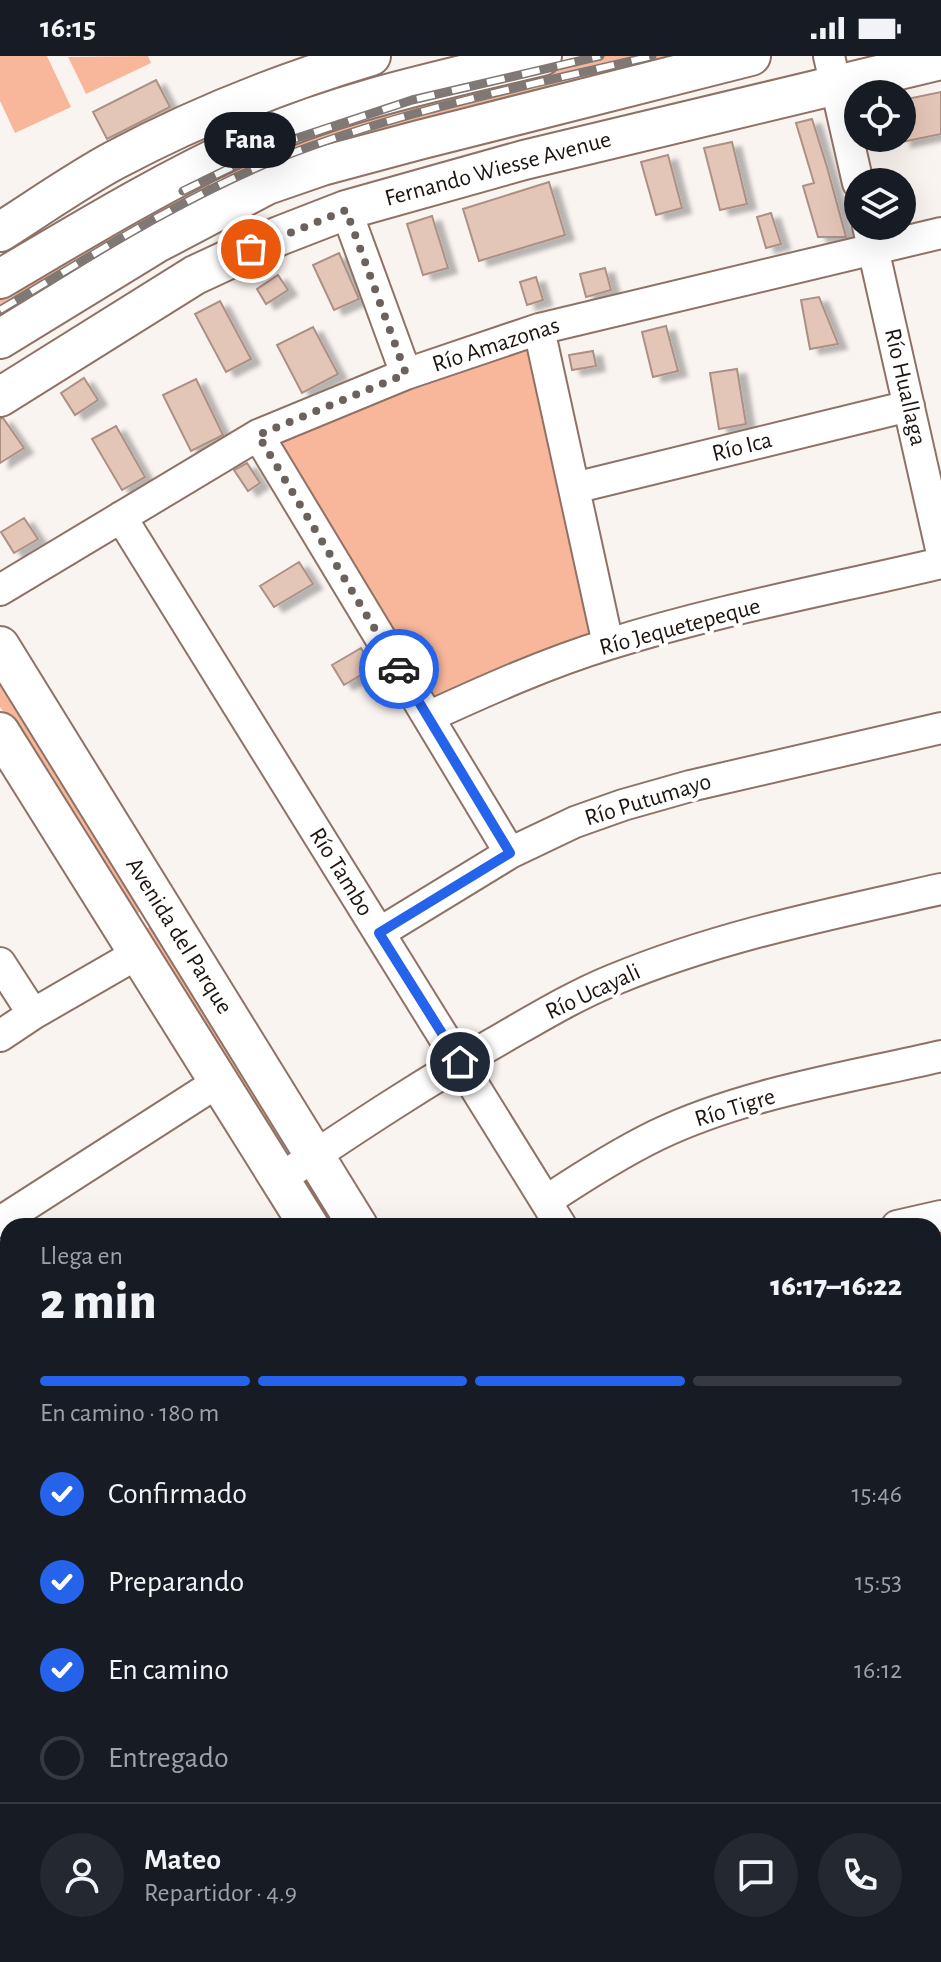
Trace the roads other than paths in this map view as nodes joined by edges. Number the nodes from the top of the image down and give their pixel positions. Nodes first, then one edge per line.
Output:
1 (371, 56) edge
2 (542, 56) edge
3 (751, 56) edge
4 (941, 60) edge
5 (832, 70) edge
6 (855, 168) edge
7 (346, 210) junction
8 (0, 232) edge
9 (941, 233) edge
10 (916, 234) edge
11 (859, 240) edge
12 (871, 240) edge
13 (0, 279) edge
14 (539, 329) junction
15 (0, 339) edge
16 (406, 374) junction
17 (0, 397) edge
18 (909, 406) junction
19 (258, 435) junction
20 (574, 488) junction
21 (121, 517) junction
22 (941, 548) edge
23 (941, 563) edge
24 (0, 590) edge
25 (608, 644) junction
26 (0, 646) edge
27 (428, 717) junction
28 (941, 728) edge
29 (0, 732) edge
30 (510, 853) junction
31 (941, 889) edge
32 (379, 933) junction
33 (137, 954) junction
34 (0, 963) edge
35 (33, 1014) junction
36 (0, 1036) edge
37 (941, 1056) edge
38 (460, 1062) junction
39 (218, 1082) junction
40 (314, 1156) junction
41 (280, 1179) junction
42 (338, 1193) junction
43 (554, 1213) edge
44 (6, 1218) edge
45 (297, 1218) edge
46 (306, 1218) edge
47 (353, 1218) edge

1 - 8 main road
2 - 13 main road
3 - 15 main road, Fernando Wiesse Avenue
4 - 5 main road, Fernando Wiesse Avenue
5 - 6 street
5 - 7 main road, Fernando Wiesse Avenue
7 - 16 street
7 - 17 main road, Fernando Wiesse Avenue
9 - 10 street, Río Amazonas
11 - 14 street, Río Amazonas
12 - 18 street, Río Huallaga
14 - 16 street, Río Amazonas
14 - 20 street
16 - 19 street, Río Amazonas
18 - 20 street, Río Ica
18 - 22 street, Río Huallaga
19 - 21 street, Río Amazonas
19 - 27 street
20 - 25 street
21 - 24 street, Río Amazonas
21 - 32 street, Río Tambo
23 - 25 street, Río Jequetepeque
25 - 27 street, Río Jequetepeque
26 - 40 main road, Avenida del Parque
27 - 30 street
28 - 30 street, Río Putumayo
29 - 33 main road, Avenida del Parque
30 - 32 street, Río Putumayo
31 - 38 street, Río Ucayali
32 - 38 street, Río Tambo
33 - 35 street
33 - 39 main road, Avenida del Parque
34 - 35 street
35 - 36 street
37 - 43 street, Río Tigre
38 - 40 street, Río Ucayali
38 - 43 street, Río Tambo
39 - 41 main road, Avenida del Parque
39 - 44 street
40 - 41 street, Río Ucayali
40 - 42 main road, Avenida del Parque
41 - 45 main road, Avenida del Parque
42 - 46 street
42 - 47 main road, Avenida del Parque

